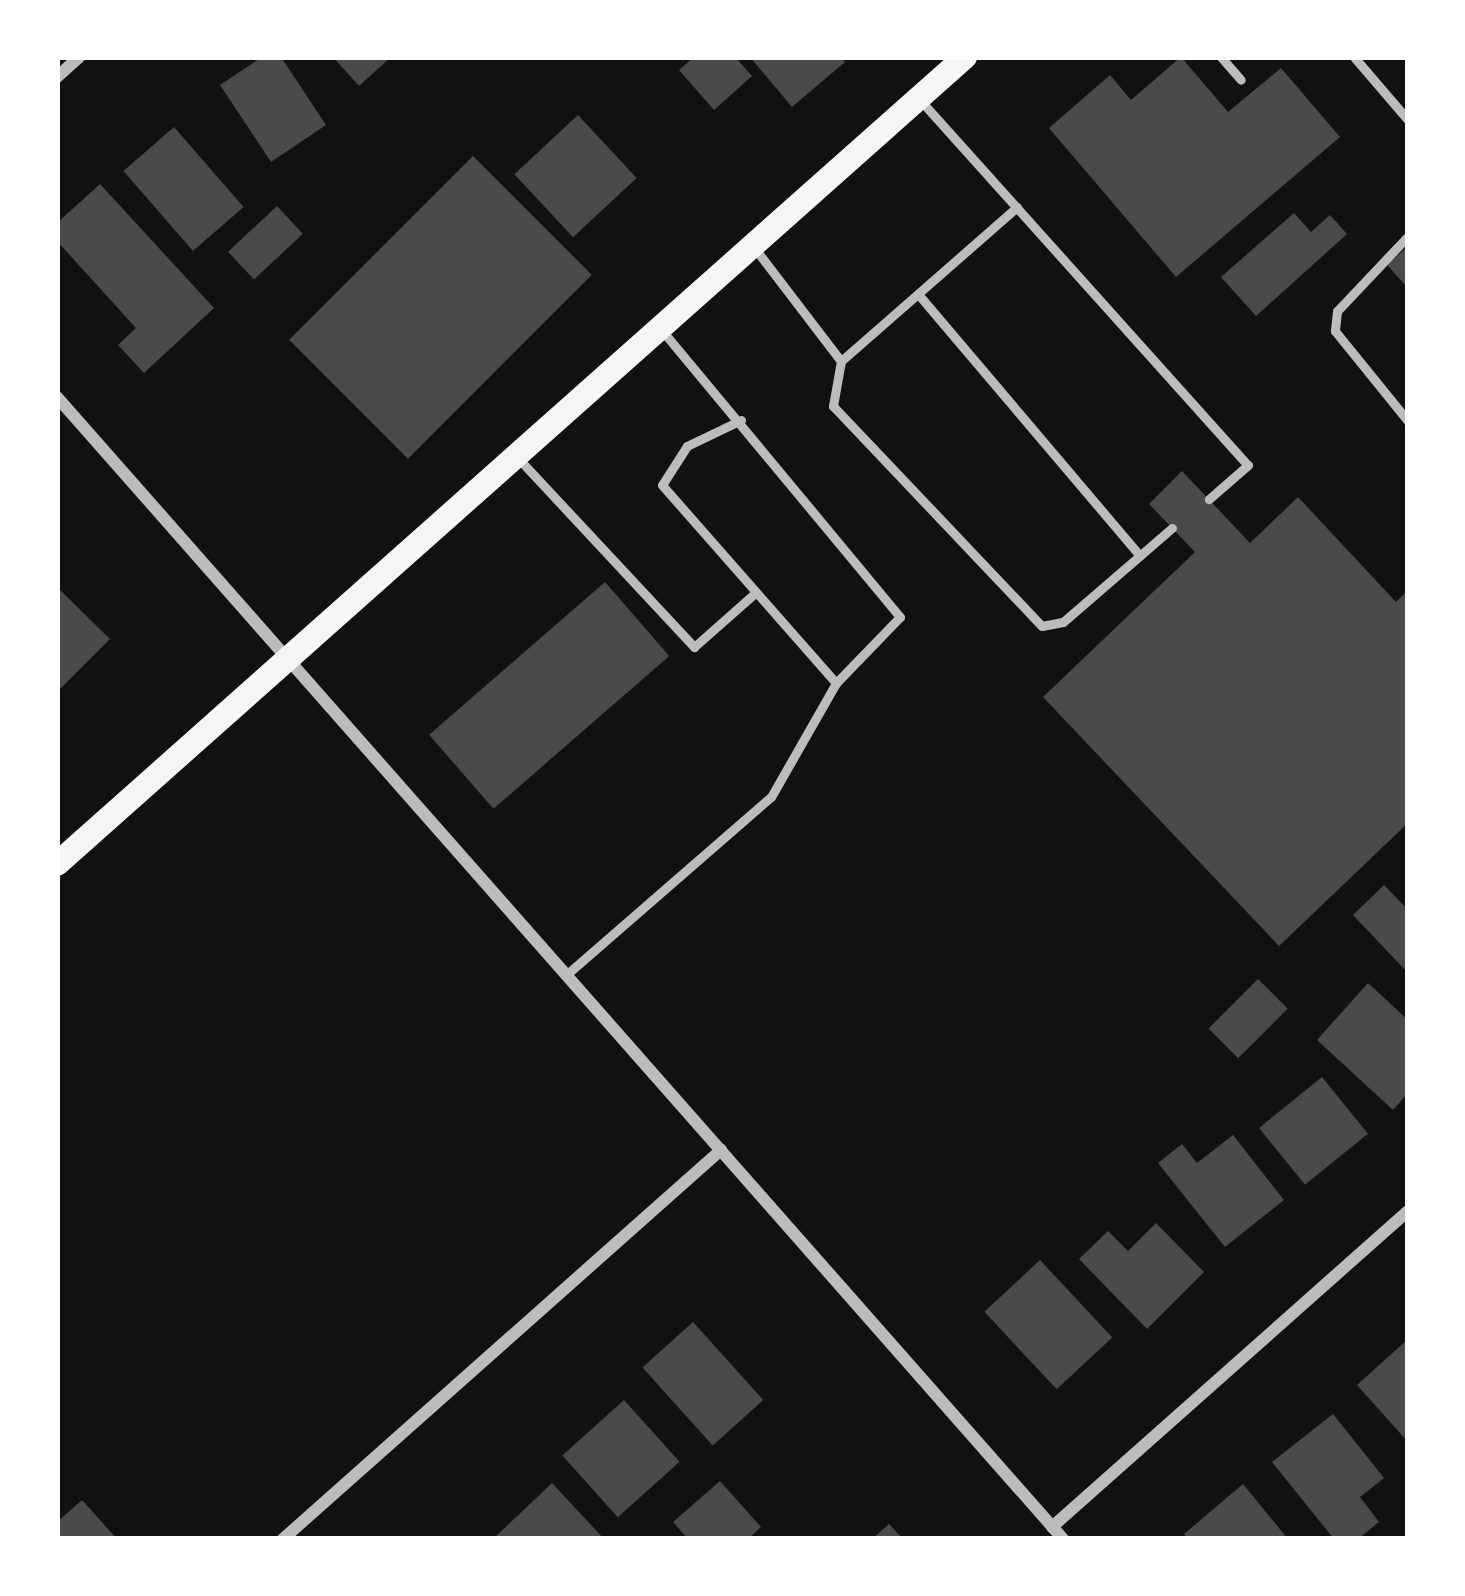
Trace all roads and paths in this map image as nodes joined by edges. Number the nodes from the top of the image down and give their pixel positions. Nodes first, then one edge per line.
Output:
1 (79, 57) edge
2 (965, 57) edge
3 (1221, 57) edge
4 (1354, 57) edge
5 (57, 76) edge
6 (1241, 80) dead end
7 (918, 98) junction
8 (1408, 120) edge
9 (1017, 207) junction
10 (1408, 236) edge
11 (753, 245) junction
12 (918, 294) junction
13 (660, 328) junction
14 (841, 361) junction
15 (57, 397) edge
16 (741, 420) junction
17 (1408, 421) edge
18 (517, 457) junction
19 (1209, 500) dead end
20 (1172, 528) dead end
21 (1140, 556) junction
22 (755, 593) junction
23 (287, 662) junction
24 (836, 683) junction
25 (57, 864) edge
26 (566, 975) junction
27 (721, 1150) junction
28 (1408, 1211) edge
29 (1052, 1527) junction
30 (283, 1539) edge
31 (1063, 1539) edge

1 - 5 street
2 - 7 main road
3 - 6 lane
4 - 8 lane
7 - 9 lane
7 - 11 main road
9 - 12 lane
9 - 19 lane
10 - 17 lane
11 - 13 main road
11 - 14 lane
12 - 14 lane
12 - 21 lane
13 - 16 lane
13 - 18 main road
14 - 21 lane
15 - 23 street
16 - 22 lane
16 - 24 lane
18 - 22 lane
18 - 23 main road
20 - 21 lane
22 - 24 lane
23 - 25 main road
23 - 26 street
24 - 26 lane
26 - 27 street
27 - 29 street
27 - 30 street
28 - 29 street
29 - 31 street

